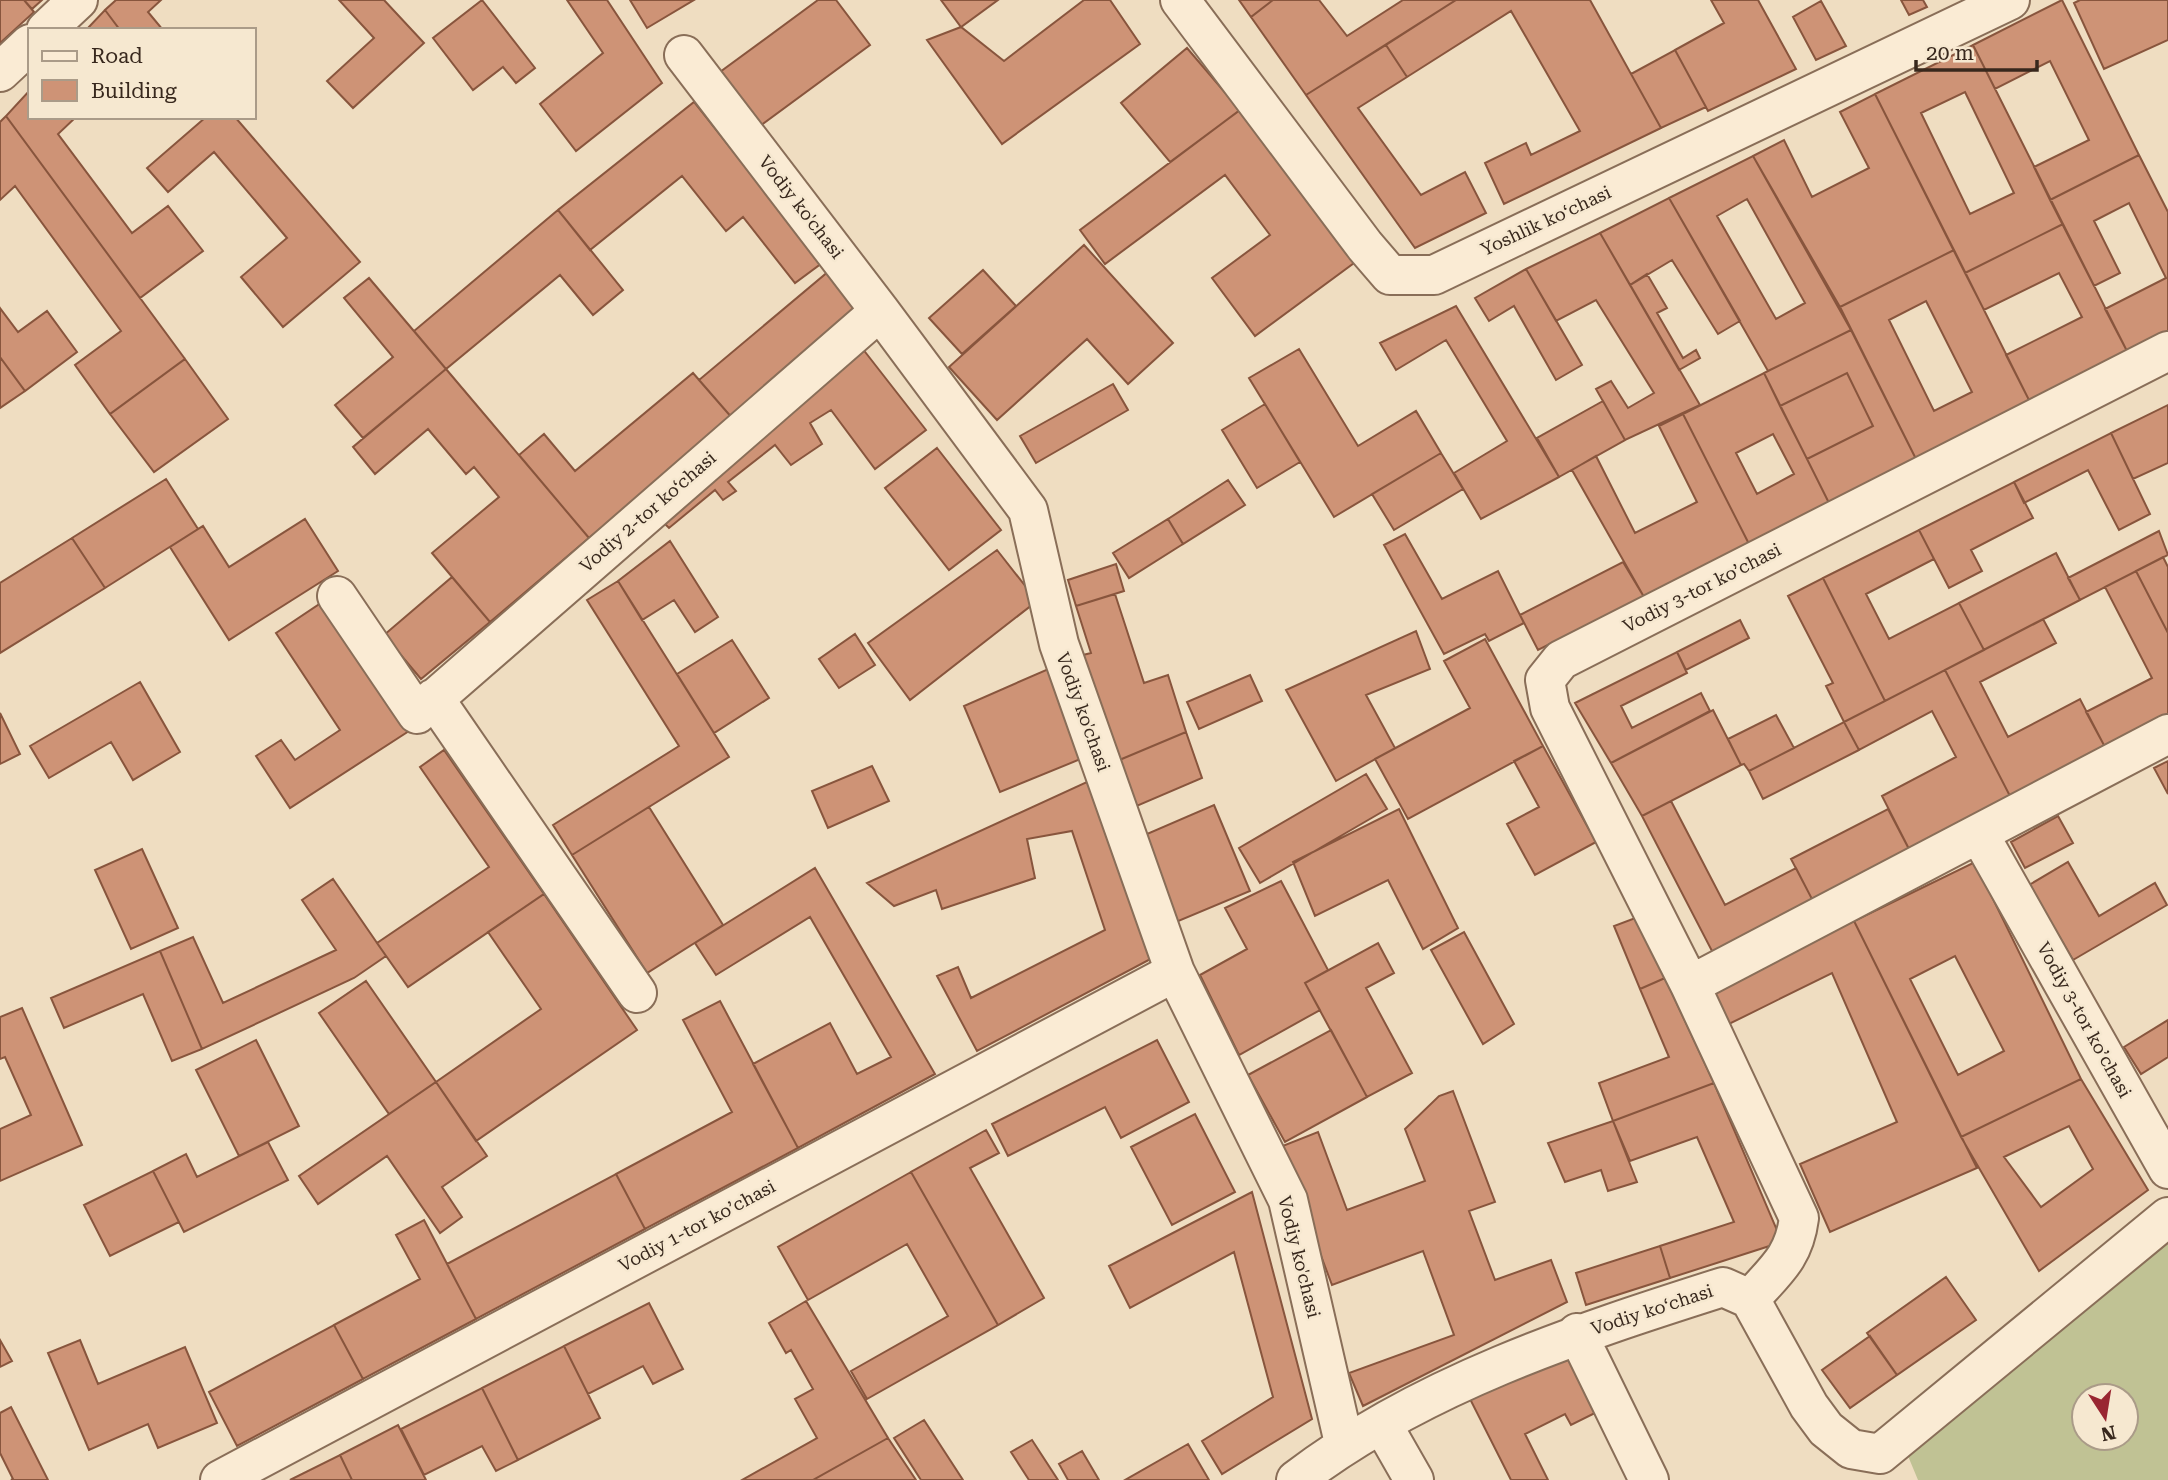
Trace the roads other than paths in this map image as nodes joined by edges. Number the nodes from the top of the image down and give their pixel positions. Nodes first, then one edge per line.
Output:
1 (78, 0) edge
2 (1180, 0) edge
3 (2010, 0) edge
4 (48, 28) edge
5 (28, 46) edge
6 (684, 55) dead end
7 (0, 72) edge
8 (880, 311) junction
9 (2168, 351) edge
10 (337, 596) dead end
11 (425, 706) junction
12 (2168, 734) edge
13 (1979, 834) junction
14 (1175, 972) junction
15 (1690, 985) junction
16 (638, 993) dead end
17 (2168, 1169) edge
18 (2168, 1217) edge
19 (1750, 1298) junction
20 (1577, 1333) junction
21 (1382, 1424) junction
22 (1344, 1443) junction
23 (1886, 1467) edge
24 (220, 1480) edge
25 (1296, 1480) edge
26 (1414, 1480) edge
27 (1650, 1480) edge

1 - 4 street
2 - 3 street, Yoshlik koʻchasi
5 - 7 street
6 - 8 street, Vodiy ko'chasi
8 - 11 street, Vodiy 2-tor ko‘chasi
8 - 14 street, Vodiy ko'chasi
9 - 15 street, Vodiy 3-tor koʼchasi
10 - 11 street
11 - 16 street
12 - 13 street
13 - 15 street
13 - 17 street, Vodiy 3-tor koʼchasi
14 - 22 street, Vodiy ko'chasi
14 - 24 street, Vodiy 1-tor koʼchasi
15 - 19 street, Vodiy 3-tor koʼchasi
18 - 23 street
19 - 20 street, Vodiy koʻchasi
19 - 23 street
20 - 21 street, Vodiy koʻchasi
20 - 27 street
21 - 22 street, Vodiy koʻchasi
21 - 26 street
22 - 25 street, Vodiy koʻchasi

